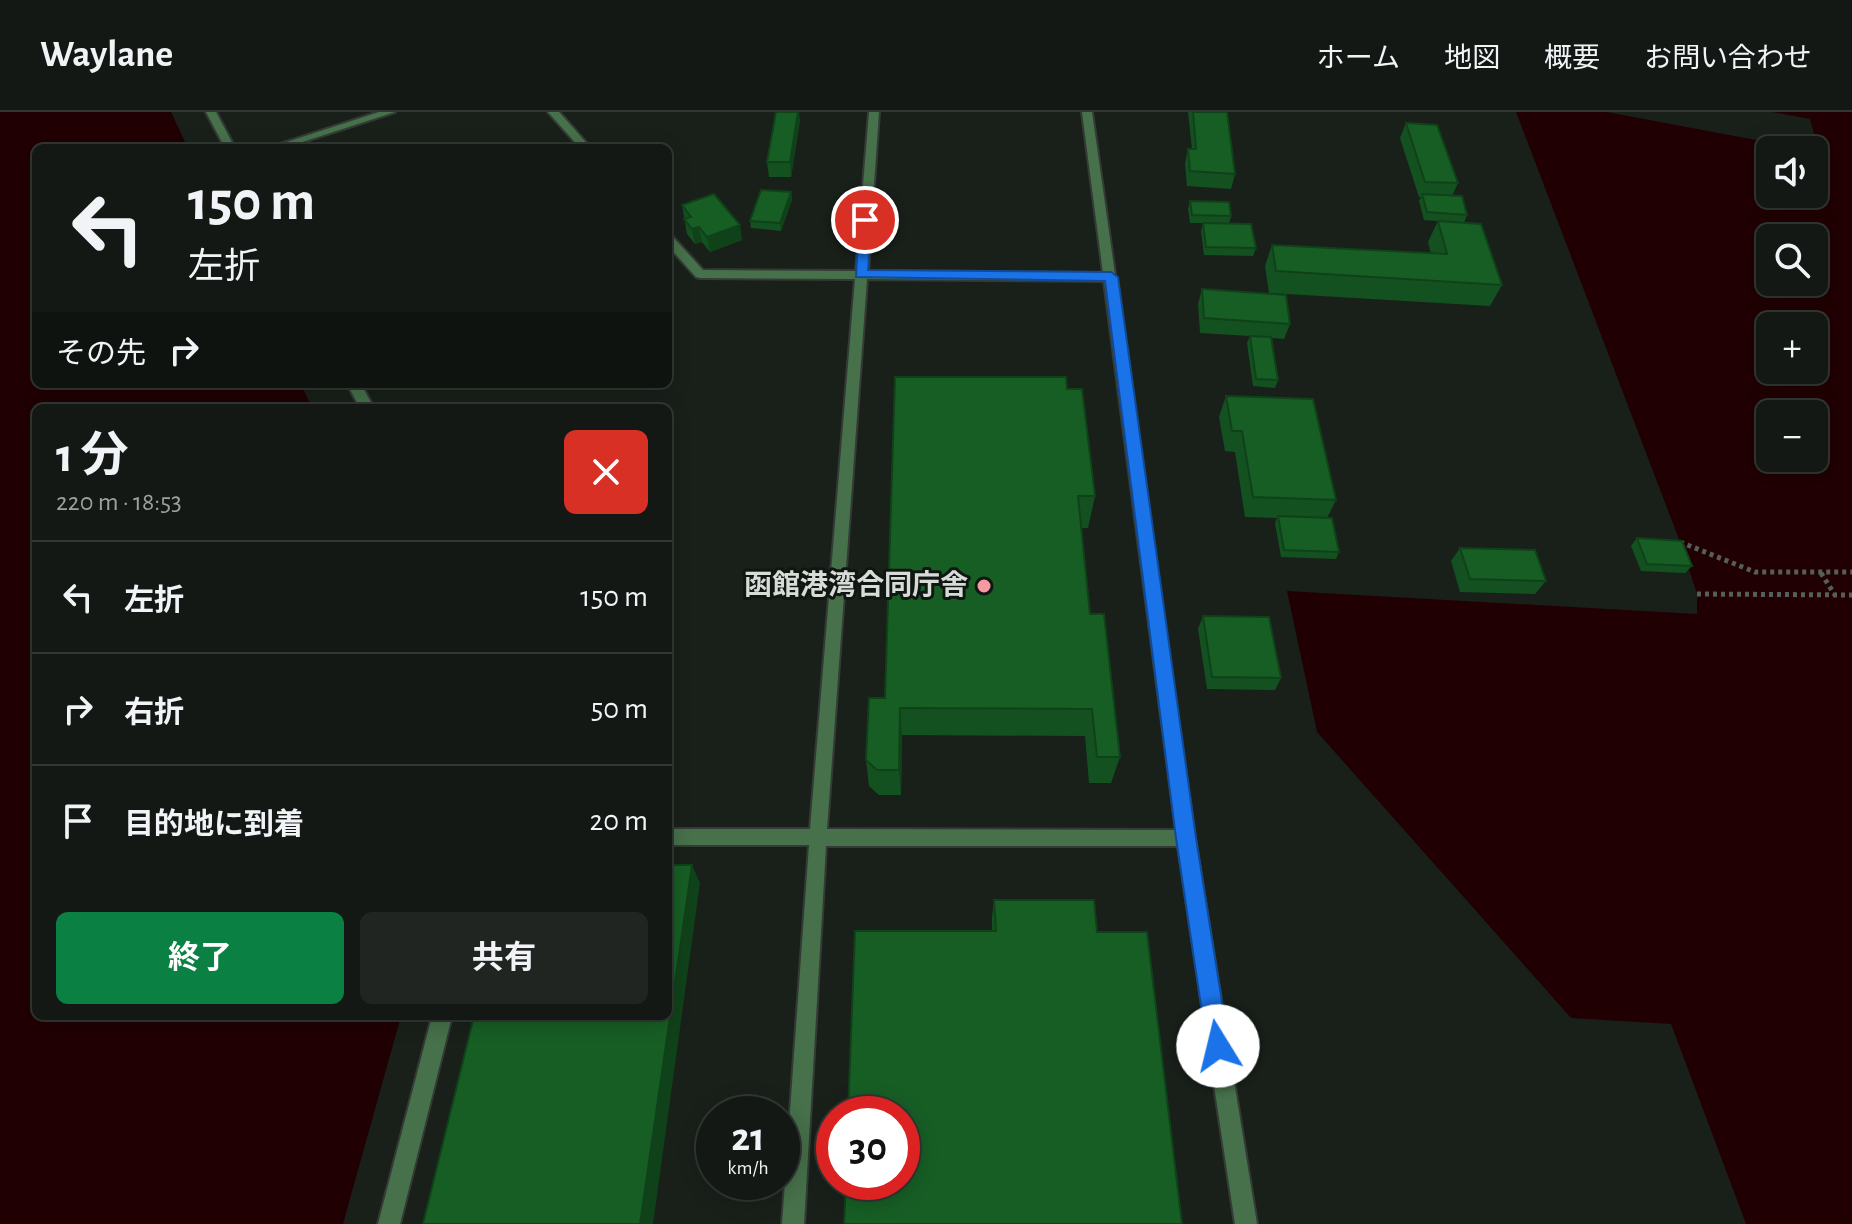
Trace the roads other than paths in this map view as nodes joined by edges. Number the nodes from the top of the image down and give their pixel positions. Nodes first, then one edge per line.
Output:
1 (211, 112) edge
2 (390, 112) edge
3 (553, 112) edge
4 (874, 112) edge
5 (1087, 112) edge
6 (228, 144) edge
7 (286, 144) edge
8 (582, 144) edge
9 (672, 243) edge
10 (861, 274) junction
11 (1111, 277) junction
12 (672, 837) edge
13 (818, 838) junction
14 (1186, 838) junction
15 (441, 1020) edge
16 (389, 1224) edge
17 (793, 1224) edge
18 (1246, 1224) edge

1 - 6 street
2 - 7 street
3 - 8 street
4 - 10 street
5 - 11 street
9 - 10 street
10 - 11 street
10 - 13 street
11 - 14 street
12 - 13 street
13 - 14 street
13 - 17 street
14 - 18 street
15 - 16 street

